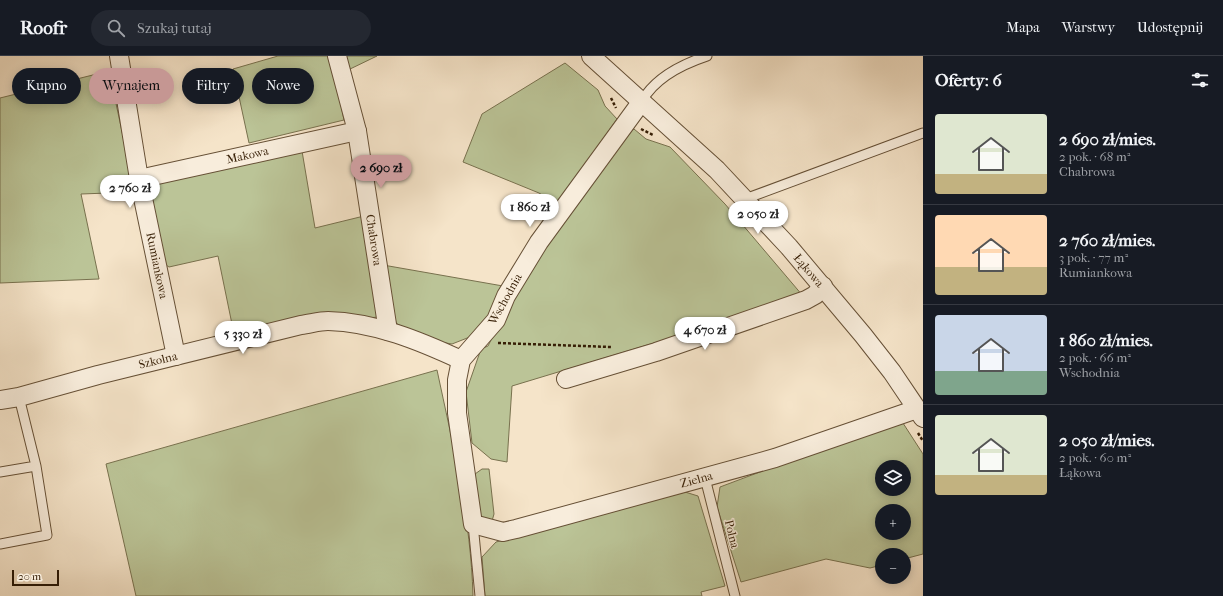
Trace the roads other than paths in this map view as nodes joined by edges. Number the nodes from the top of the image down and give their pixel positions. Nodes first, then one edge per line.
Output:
1 (119, 56) edge
2 (337, 56) edge
3 (591, 56) edge
4 (707, 56) edge
5 (642, 101) junction
6 (357, 131) junction
7 (923, 133) edge
8 (139, 179) junction
9 (744, 199) junction
10 (823, 286) junction
11 (388, 331) junction
12 (176, 356) junction
13 (461, 360) junction
14 (566, 379) dead end
15 (19, 397) junction
16 (0, 400) edge
17 (915, 413) edge
18 (36, 466) junction
19 (0, 472) edge
20 (705, 478) junction
21 (473, 524) junction
22 (0, 544) edge
23 (480, 596) edge
24 (735, 596) edge

1 - 8 street, Rumiankowa
2 - 6 street, Chabrowa
3 - 5 street, Łąkowa
4 - 5 lane
5 - 9 street, Łąkowa
5 - 13 street, Wschodnia
6 - 8 street, Makowa
6 - 11 street, Chabrowa
7 - 9 lane
8 - 12 street, Rumiankowa
9 - 10 street, Łąkowa
10 - 14 street
10 - 17 street, Łąkowa
11 - 12 street, Szkolna
11 - 13 street, Szkolna
12 - 15 street, Szkolna
13 - 21 street
15 - 16 street, Szkolna
15 - 18 lane
17 - 20 street, Zielna
18 - 19 lane
18 - 22 lane
20 - 21 street, Zielna
20 - 24 lane, Polna
21 - 23 lane

